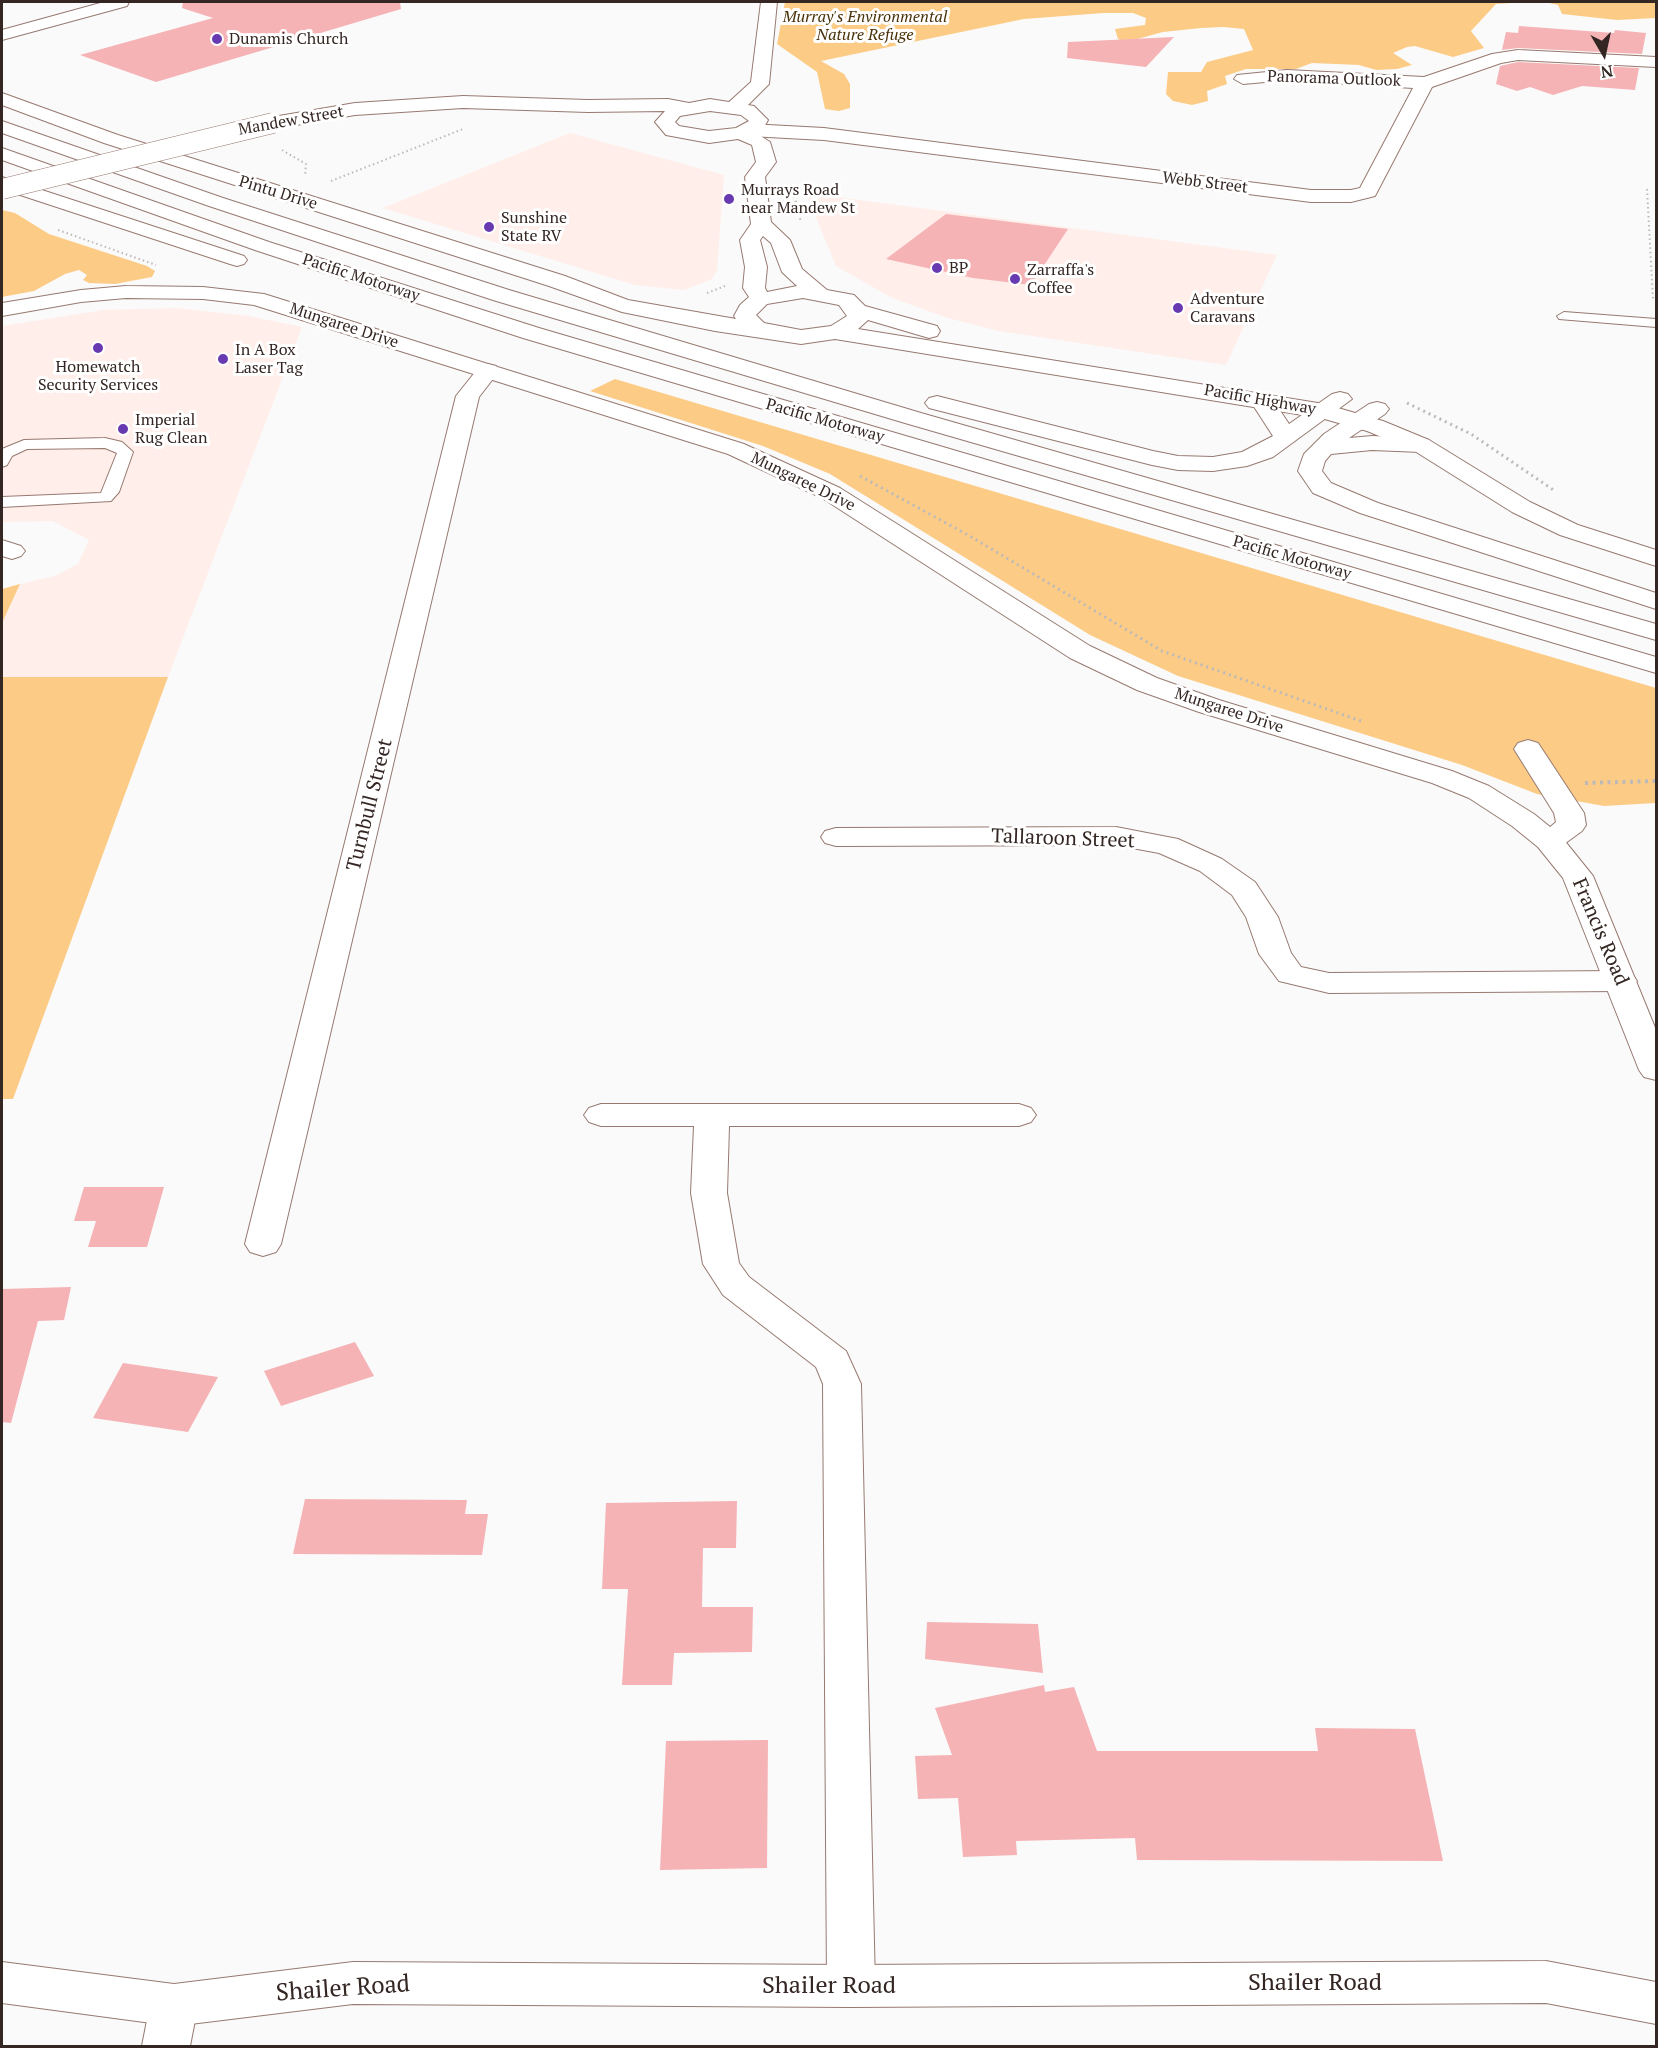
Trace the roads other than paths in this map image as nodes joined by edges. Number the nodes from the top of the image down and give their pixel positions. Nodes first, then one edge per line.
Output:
1 (120, 2) edge
2 (769, 2) edge
3 (2, 35) edge
4 (1656, 62) edge
5 (1243, 79) dead end
6 (1425, 83) junction
7 (2, 99) edge
8 (588, 106) junction
9 (735, 107) junction
10 (685, 108) junction
11 (664, 122) junction
12 (2, 127) edge
13 (745, 132) junction
14 (709, 137) junction
15 (2, 154) edge
16 (755, 177) junction
17 (2, 183) edge
18 (2, 189) edge
19 (761, 224) junction
20 (557, 281) junction
21 (392, 289) junction
22 (818, 293) junction
23 (756, 302) junction
24 (2, 310) edge
25 (859, 311) junction
26 (1564, 316) dead end
27 (1656, 323) edge
28 (756, 328) junction
29 (835, 333) junction
30 (700, 355) junction
31 (488, 371) junction
32 (1261, 399) junction
33 (1332, 405) junction
34 (1367, 415) junction
35 (1286, 438) junction
36 (1421, 445) junction
37 (1322, 448) junction
38 (2, 462) edge
39 (2, 502) edge
40 (1656, 557) edge
41 (1656, 601) edge
42 (1656, 632) edge
43 (1656, 665) edge
44 (1528, 749) dead end
45 (836, 837) dead end
46 (1549, 841) junction
47 (1621, 981) junction
48 (1655, 1065) edge
49 (602, 1114) dead end
50 (712, 1115) junction
51 (1019, 1115) dead end
52 (263, 1244) dead end
53 (2, 1983) edge
54 (850, 1986) junction
55 (1656, 2003) edge
56 (170, 2026) edge

1 - 3 main road
2 - 9 main road
4 - 6 main road
5 - 6 main road, Panorama Outlook
6 - 13 main road, Webb Street
7 - 20 main road, Pintu Drive
8 - 10 main road, Mandew Street
8 - 11 main road, Mandew Street
8 - 18 main road, Mandew Street, bridge
9 - 10 main road, Mandew Street
9 - 13 main road
10 - 11 main road
11 - 14 main road, Mandew Street
12 - 30 main road, Pacific Motorway
13 - 14 main road, Webb Street
13 - 16 main road
14 - 16 main road
15 - 21 main road, Pacific Motorway
16 - 19 main road
17 - 21 main road
19 - 22 main road
19 - 23 main road
20 - 23 main road, Pintu Drive
20 - 28 main road, Pintu Drive
21 - 43 main road, Pacific Motorway
22 - 23 main road, Pintu Drive
22 - 25 main road, Pacific Highway
23 - 28 main road
24 - 31 main road, Mungaree Drive
25 - 29 main road
25 - 33 main road, Pacific Highway
26 - 27 lane
28 - 29 main road, Pacific Highway
29 - 32 main road, Pacific Highway
30 - 35 main road
30 - 42 main road, Pacific Motorway
31 - 46 main road, Mungaree Drive
31 - 52 main road, Turnbull Street
32 - 33 main road, Pacific Highway
32 - 35 main road
33 - 34 main road, Pacific Highway
33 - 35 main road
34 - 36 main road, Pacific Highway
34 - 37 main road
34 - 40 main road, Pacific Highway
36 - 37 main road
36 - 40 main road, Pacific Highway
37 - 41 main road
38 - 39 lane
44 - 46 main road
45 - 47 main road, Tallaroon Street
46 - 47 main road, Francis Road
47 - 48 main road, Francis Road
49 - 50 main road
50 - 51 main road
50 - 54 main road
53 - 56 main road, Shailer Road
54 - 55 main road, Shailer Road
54 - 56 main road, Shailer Road

